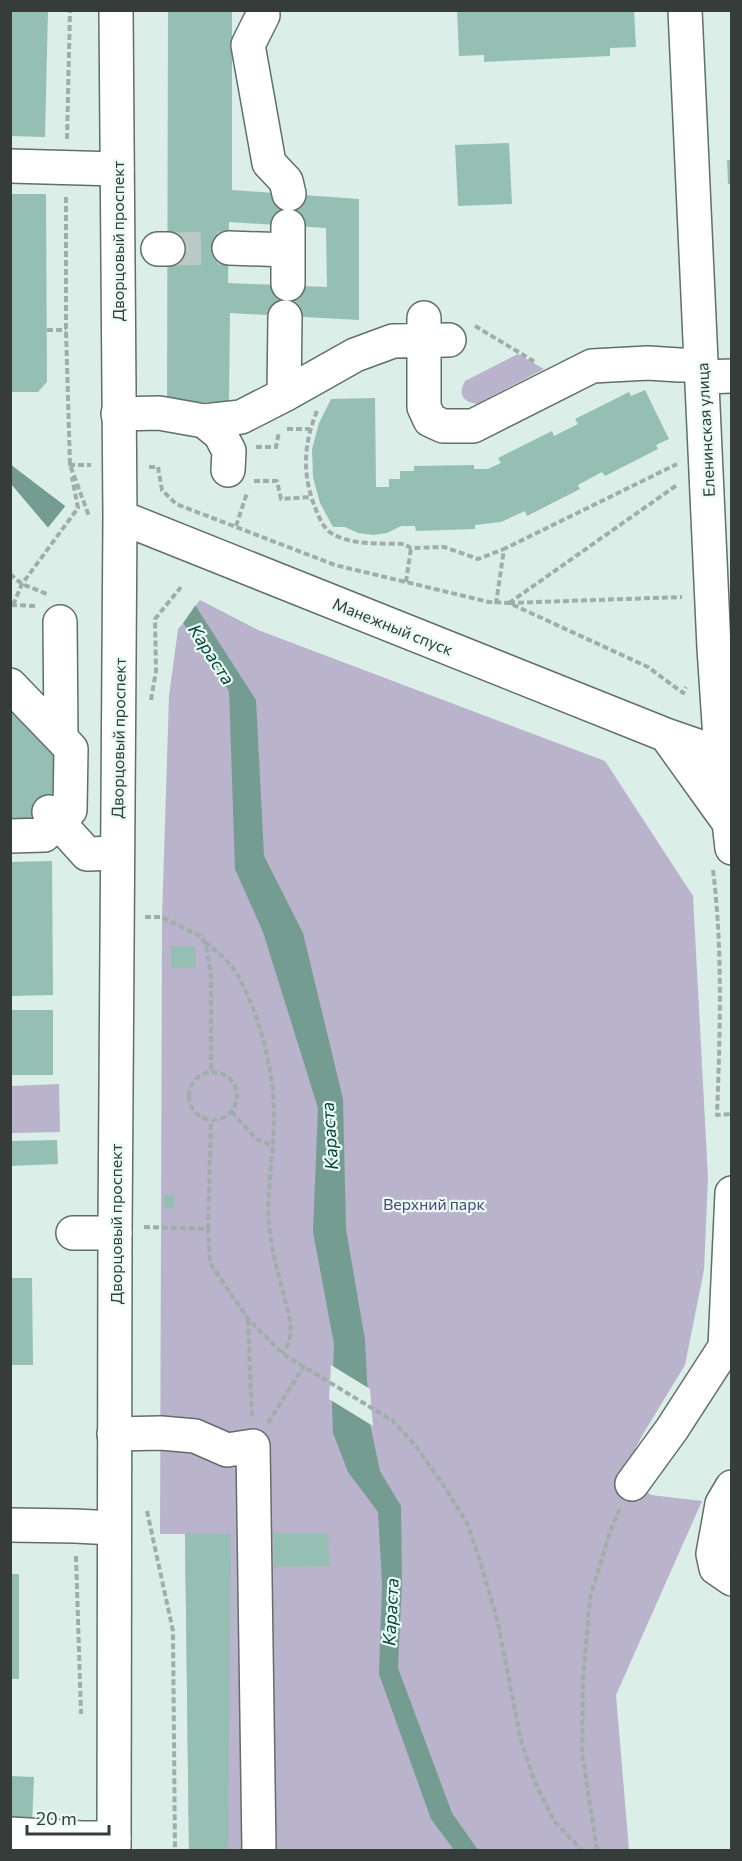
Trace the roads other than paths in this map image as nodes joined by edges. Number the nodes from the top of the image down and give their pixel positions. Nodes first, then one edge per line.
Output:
1 (116, 10) edge
2 (685, 10) edge
3 (262, 12) edge
4 (10, 166) edge
5 (117, 169) junction
6 (289, 194) dead end
7 (229, 248) tunnel mouth
8 (288, 284) dead end
9 (285, 317) dead end
10 (424, 318) dead end
11 (459, 331) road end
12 (712, 372) edge
13 (284, 395) junction
14 (118, 414) junction
15 (204, 421) junction
16 (243, 480) road end
17 (110, 526) junction
18 (60, 622) dead end
19 (723, 648) edge
20 (10, 686) edge
21 (666, 735) junction
22 (61, 738) junction
23 (721, 753) junction
24 (54, 818) junction
25 (10, 836) edge
26 (726, 840) edge
27 (117, 853) junction
28 (732, 1193) edge
29 (73, 1233) dead end
30 (129, 1236) junction
31 (728, 1358) edge
32 (114, 1434) junction
33 (632, 1484) road end
34 (732, 1487) edge
35 (10, 1525) edge
36 (114, 1528) junction
37 (732, 1580) edge
38 (10, 1834) edge
39 (114, 1844) edge
40 (260, 1851) edge

1 - 5 main road, Дворцовый проспект
2 - 12 main road, Еленинская улица
3 - 6 main road
4 - 5 main road
5 - 14 main road, Дворцовый проспект
7 - 8 main road
9 - 13 main road
10 - 12 main road
11 - 13 main road
12 - 19 main road, Еленинская улица
13 - 15 main road
14 - 15 main road
14 - 17 main road, Дворцовый проспект
15 - 16 main road
17 - 21 main road, Манежный спуск
17 - 27 main road, Дворцовый проспект
18 - 22 main road
19 - 23 main road, Еленинская улица
20 - 22 main road
21 - 23 main road, Манежный спуск
21 - 26 main road
22 - 24 main road
23 - 26 main road, Еленинская улица
24 - 25 main road
24 - 27 main road
27 - 30 main road, Дворцовый проспект
28 - 31 main road
29 - 30 main road
30 - 32 main road, Дворцовый проспект
31 - 33 main road
32 - 36 main road, Дворцовый проспект
32 - 40 main road
34 - 37 main road
35 - 36 main road
36 - 39 main road, Дворцовый проспект
38 - 39 main road

